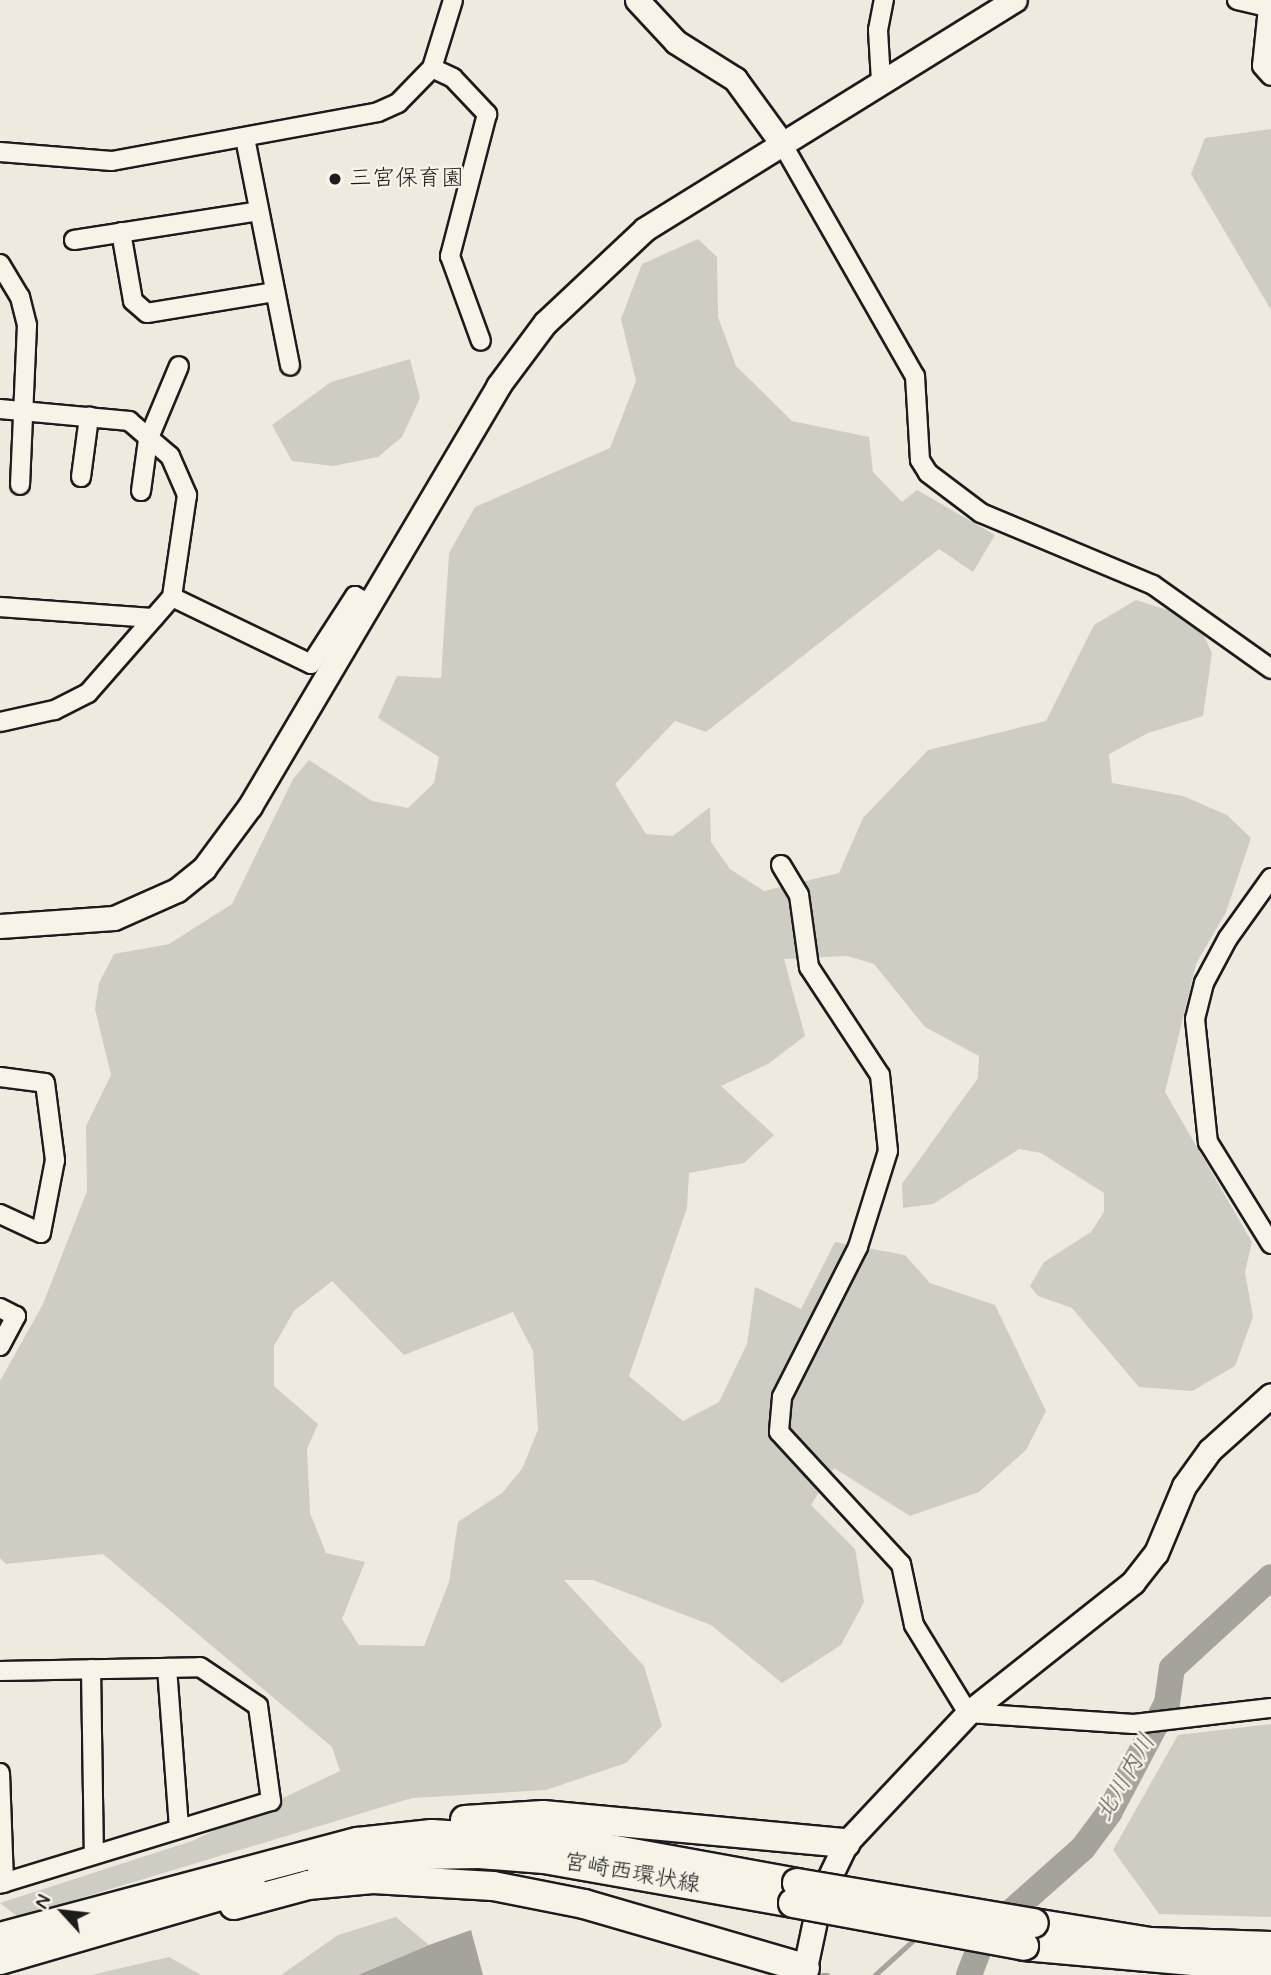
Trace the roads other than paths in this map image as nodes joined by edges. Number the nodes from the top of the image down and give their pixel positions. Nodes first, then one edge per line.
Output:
1 (453, 0) edge
2 (636, 0) edge
3 (884, 0) edge
4 (1015, 0) edge
5 (1237, 0) edge
6 (1269, 8) edge
7 (432, 68) junction
8 (1271, 76) edge
9 (881, 81) junction
10 (245, 138) junction
11 (783, 145) junction
12 (0, 152) edge
13 (260, 211) junction
14 (121, 232) junction
15 (74, 240) dead end
16 (0, 264) edge
17 (275, 292) junction
18 (481, 341) dead end
19 (179, 366) dead end
20 (290, 366) dead end
21 (0, 409) edge
22 (23, 411) junction
23 (89, 416) junction
24 (151, 435) junction
25 (81, 477) dead end
26 (20, 485) dead end
27 (141, 491) dead end
28 (172, 597) junction
29 (371, 604) junction
30 (0, 607) edge
31 (154, 618) junction
32 (1271, 669) edge
33 (0, 722) edge
34 (780, 864) dead end
35 (1271, 878) edge
36 (0, 926) edge
37 (0, 1077) edge
38 (0, 1214) edge
39 (1271, 1244) edge
40 (0, 1308) edge
41 (0, 1346) edge
42 (1271, 1395) edge
43 (167, 1668) junction
44 (91, 1669) junction
45 (0, 1671) edge
46 (1271, 1708) edge
47 (968, 1713) junction
48 (0, 1773) edge
49 (179, 1828) junction
50 (432, 1834) junction
51 (846, 1843) junction
52 (94, 1854) junction
53 (2, 1883) edge
54 (795, 1893) junction
55 (1029, 1934) junction
56 (0, 1937) edge
57 (79, 1939) junction
58 (1271, 1946) edge
59 (0, 1960) edge
60 (1271, 1968) edge
61 (805, 1971) edge

1 - 7 street
2 - 11 street
3 - 9 street
4 - 9 street
5 - 6 street
6 - 8 street
7 - 10 street
7 - 18 street
9 - 11 street
10 - 12 street
10 - 13 street
11 - 29 street
11 - 32 street
13 - 14 street
13 - 17 street
14 - 15 street
14 - 17 street
16 - 22 street
17 - 20 street
19 - 24 street
21 - 22 street
22 - 23 street
22 - 26 street
23 - 24 street
23 - 25 street
24 - 27 street
24 - 28 street
28 - 29 street
28 - 31 street
29 - 36 street
30 - 31 street
31 - 33 street
34 - 47 street
35 - 39 street
37 - 38 street
40 - 41 street
42 - 47 street
43 - 44 street
43 - 49 street
43 - 49 street
44 - 45 street
44 - 52 street
46 - 47 street
47 - 51 street
48 - 53 street
49 - 52 street
50 - 51 main road
50 - 54 main road, 宮崎西環状線
50 - 56 main road, 宮崎西環状線
51 - 61 street
52 - 53 street
54 - 55 main road, 宮崎西環状線, bridge
54 - 57 main road, 宮崎西環状線
55 - 58 main road, 宮崎西環状線
55 - 60 main road, 宮崎西環状線
57 - 59 main road, 宮崎西環状線
57 - 61 main road

